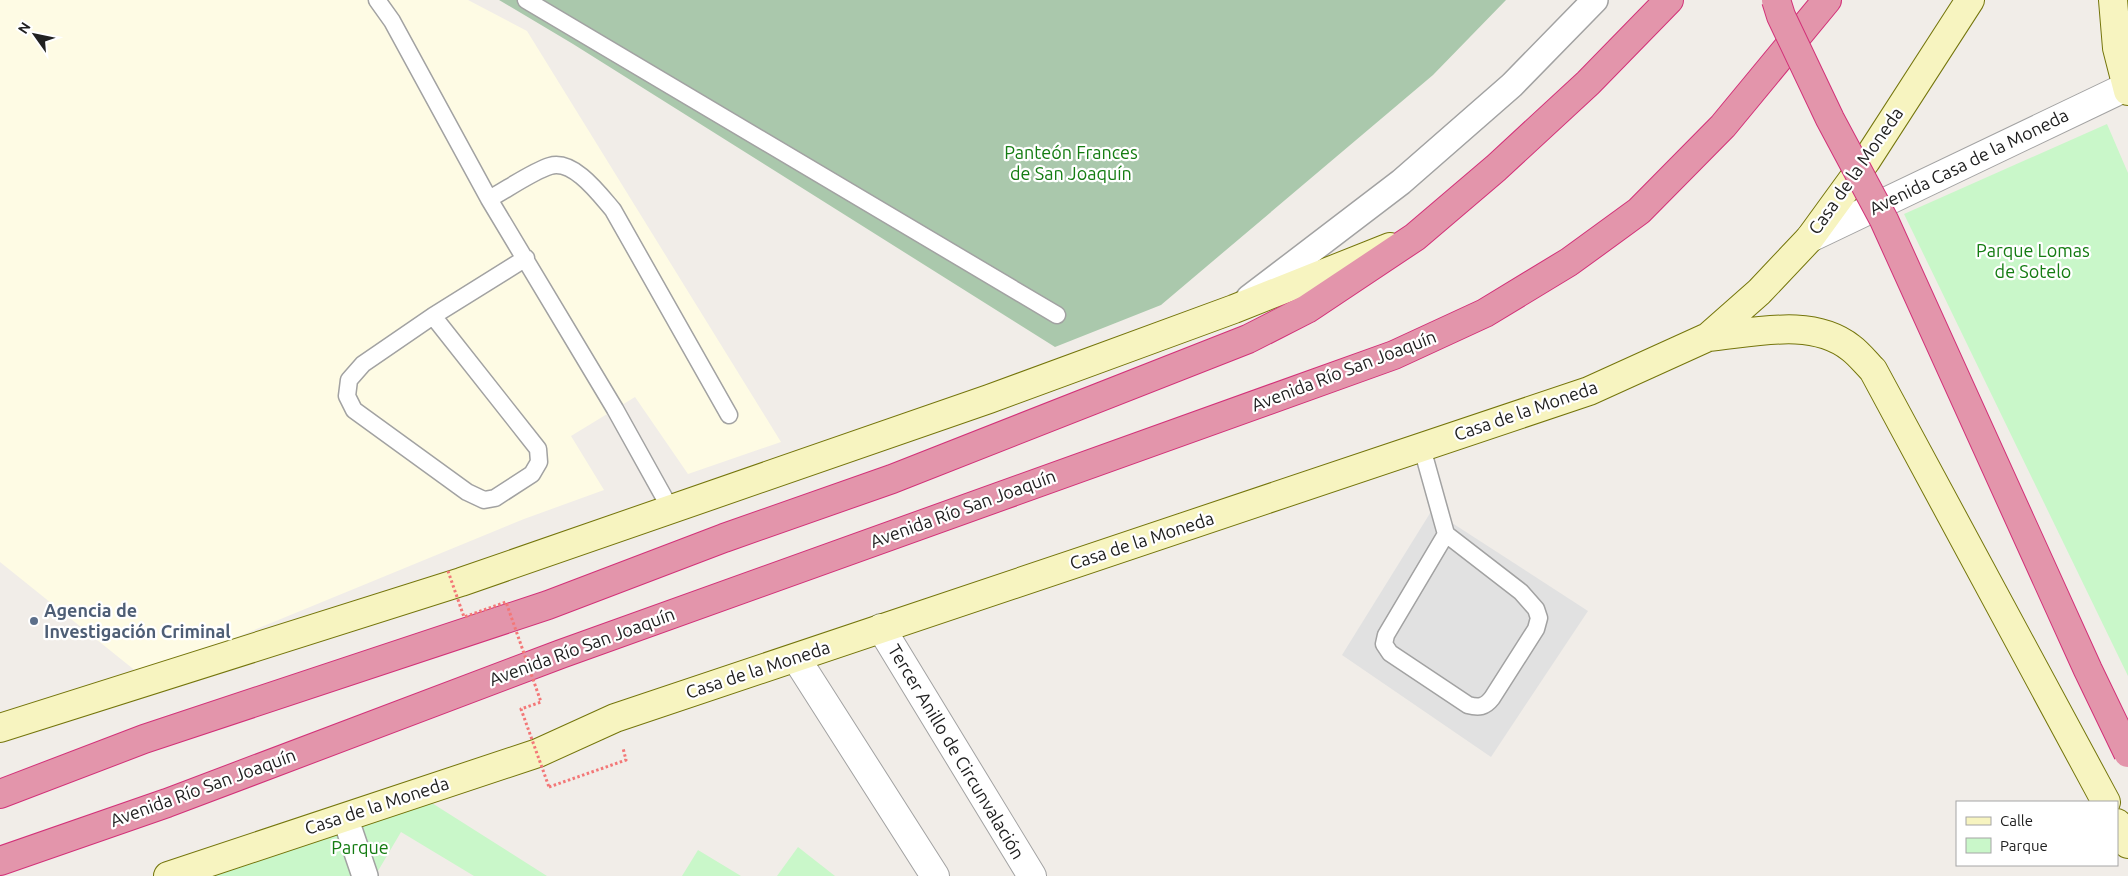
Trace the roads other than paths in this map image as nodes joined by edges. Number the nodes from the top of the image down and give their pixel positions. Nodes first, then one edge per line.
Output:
1 (378, 0) edge
2 (527, 0) edge
3 (1595, 0) edge
4 (1669, 0) edge
5 (1776, 0) edge
6 (1827, 0) edge
7 (1970, 0) edge
8 (2113, 0) edge
9 (2127, 88) edge
10 (489, 199) junction
11 (1415, 237) junction
12 (1810, 238) junction
13 (526, 258) junction
14 (1234, 309) junction
15 (1057, 315) dead end
16 (433, 316) junction
17 (1708, 337) junction
18 (729, 415) dead end
19 (1422, 448) junction
20 (670, 508) junction
21 (1446, 534) junction
22 (881, 628) junction
23 (796, 658) junction
24 (0, 728) edge
25 (2128, 753) edge
26 (0, 794) edge
27 (2105, 801) edge
28 (345, 817) junction
29 (2118, 824) edge
30 (2128, 844) edge
31 (0, 861) edge
32 (168, 876) edge
33 (365, 876) edge
34 (936, 876) edge
35 (1032, 876) edge

1 - 10 lane
2 - 15 lane
3 - 14 street
4 - 11 highway
5 - 25 highway, bridge
6 - 31 highway, Avenida Río San Joaquín
7 - 12 main road, Casa de la Moneda
8 - 9 main road
9 - 12 street, Avenida Casa de la Moneda
10 - 13 lane
10 - 18 lane
11 - 14 main road
11 - 26 highway
12 - 17 main road, Casa de la Moneda
13 - 16 lane
13 - 20 lane
14 - 20 main road
16 - 16 lane
17 - 19 main road, Casa de la Moneda
17 - 27 main road
19 - 21 lane
19 - 22 main road, Casa de la Moneda
20 - 24 main road
21 - 21 lane
22 - 23 main road, Casa de la Moneda
22 - 35 street, Tercer Anillo de Circunvalación
23 - 28 main road, Casa de la Moneda
23 - 34 street
28 - 32 main road, Casa de la Moneda
28 - 33 street
29 - 30 main road

